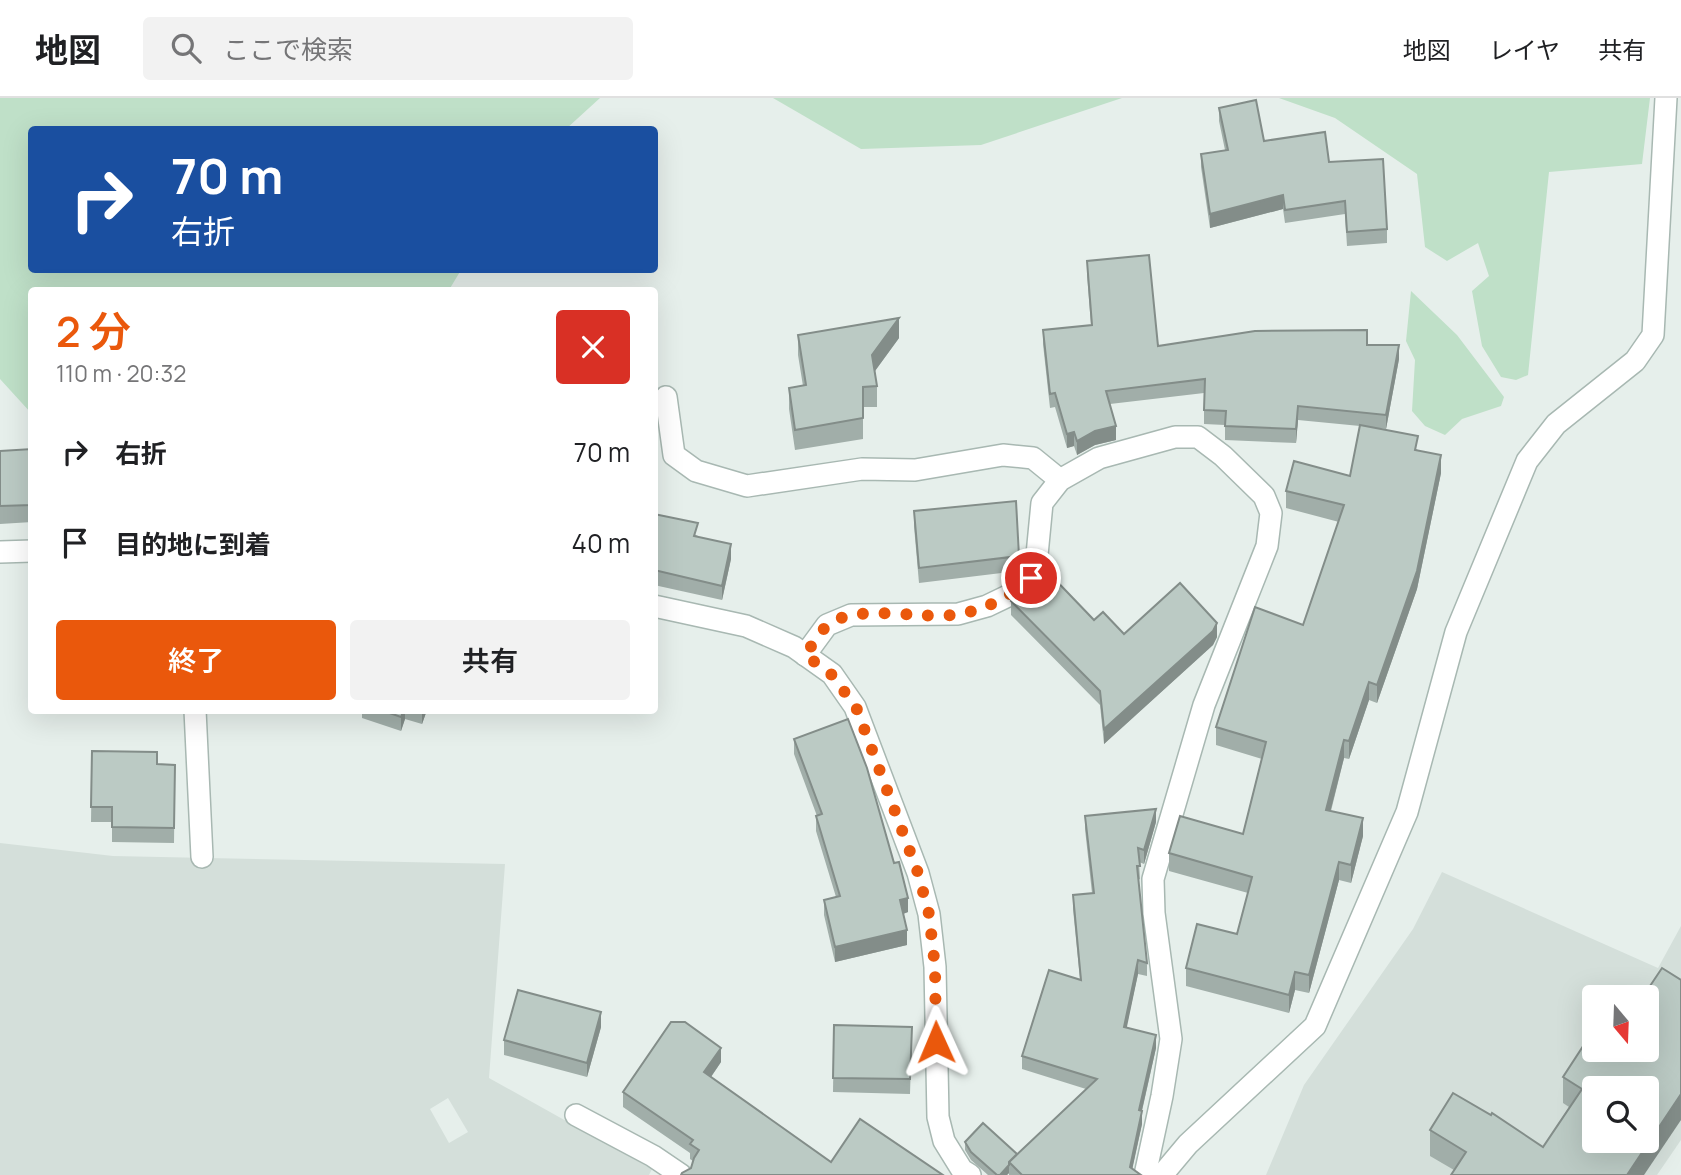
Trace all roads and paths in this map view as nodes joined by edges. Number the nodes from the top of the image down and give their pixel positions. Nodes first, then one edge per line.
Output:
1 (1666, 98) edge
2 (666, 397) dead end
3 (1060, 480) junction
4 (28, 551) edge
5 (0, 552) edge
6 (658, 607) edge
7 (805, 655) junction
8 (195, 714) edge
9 (202, 858) dead end
10 (576, 1115) dead end
11 (681, 1175) edge
12 (970, 1175) edge
13 (1145, 1175) edge
14 (1162, 1175) edge

1 - 14 street
2 - 3 street
3 - 7 street
3 - 13 street
4 - 5 street
6 - 7 street
7 - 12 street
8 - 9 street
10 - 11 street

